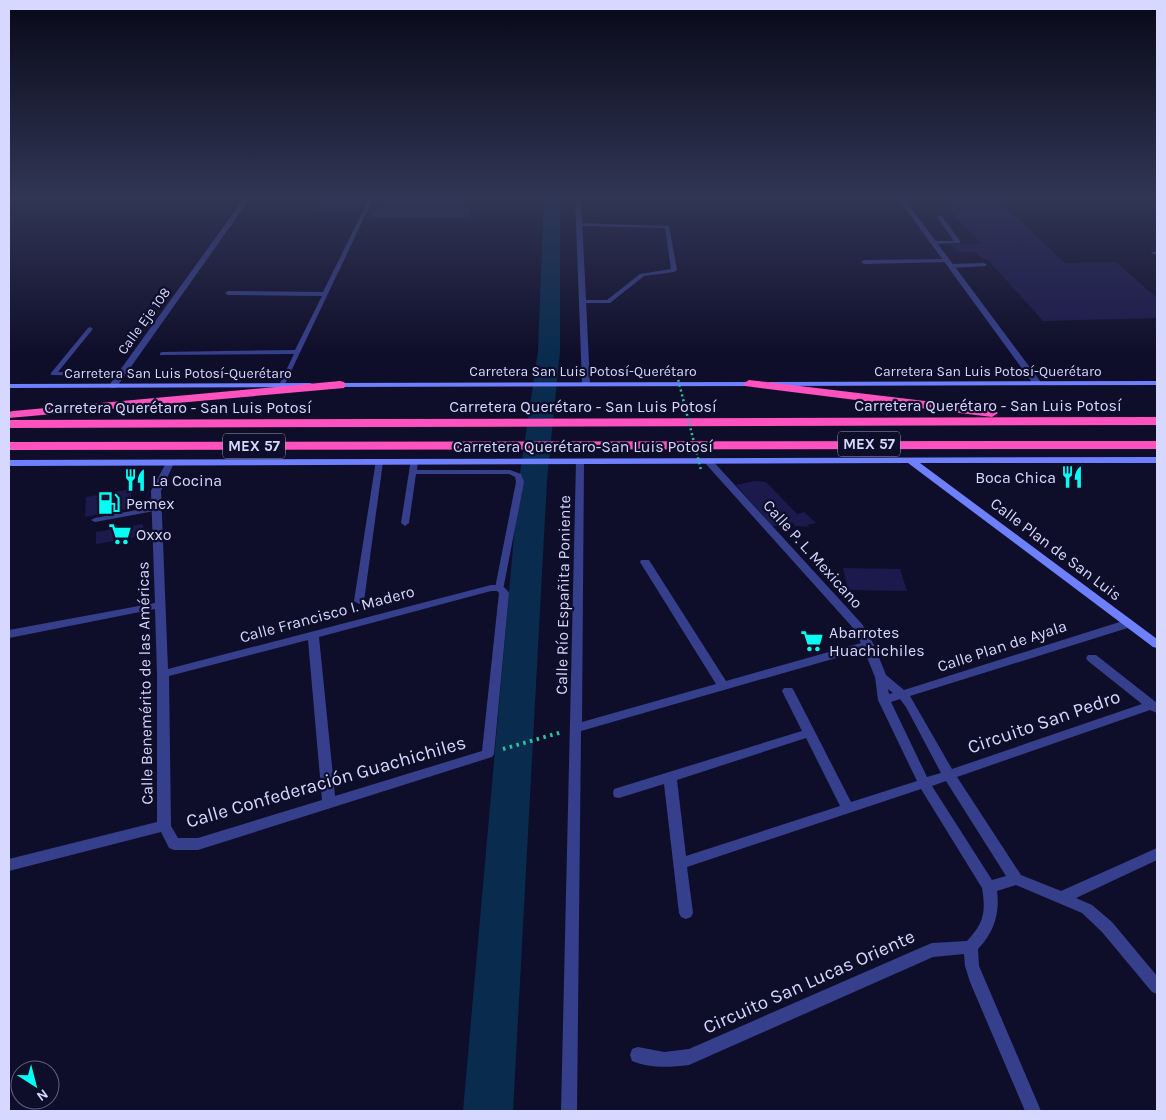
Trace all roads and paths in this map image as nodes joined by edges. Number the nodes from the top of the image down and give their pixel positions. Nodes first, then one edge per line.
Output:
1 (211, 249) edge
2 (347, 249) edge
3 (580, 249) edge
4 (671, 249) edge
5 (939, 249) edge
6 (864, 262) dead end
7 (949, 263) junction
8 (984, 265) dead end
9 (228, 294) dead end
10 (326, 294) junction
11 (583, 302) junction
12 (90, 329) dead end
13 (298, 352) junction
14 (162, 354) dead end
15 (121, 375) junction
16 (677, 375) dead end
17 (586, 383) junction
18 (1037, 383) junction
19 (1157, 383) edge
20 (749, 384) junction
21 (282, 385) junction
22 (340, 385) junction
23 (9, 386) edge
24 (113, 386) junction
25 (9, 416) edge
26 (1058, 421) junction
27 (1157, 421) edge
28 (9, 424) edge
29 (1157, 445) edge
30 (9, 446) edge
31 (1157, 460) edge
32 (414, 461) junction
33 (911, 461) junction
34 (379, 462) junction
35 (580, 462) junction
36 (9, 463) edge
37 (170, 463) junction
38 (705, 466) junction
39 (413, 472) junction
40 (157, 508) junction
41 (95, 520) dead end
42 (405, 523) dead end
43 (644, 562) dead end
44 (500, 588) junction
45 (359, 601) dead end
46 (160, 605) junction
47 (1130, 623) junction
48 (9, 634) edge
49 (313, 635) junction
50 (1157, 644) edge
51 (868, 645) junction
52 (1092, 658) dead end
53 (163, 674) junction
54 (880, 677) junction
55 (723, 686) junction
56 (788, 690) dead end
57 (903, 695) junction
58 (884, 700) junction
59 (1154, 707) edge
60 (576, 728) junction
61 (560, 733) dead end
62 (810, 733) junction
63 (507, 748) dead end
64 (949, 775) junction
65 (670, 777) junction
66 (924, 783) junction
67 (619, 793) dead end
68 (329, 803) junction
69 (848, 808) junction
70 (164, 826) junction
71 (174, 844) joint
72 (1157, 854) edge
73 (680, 864) junction
74 (9, 865) edge
75 (1016, 879) junction
76 (989, 887) junction
77 (1063, 898) junction
78 (686, 913) dead end
79 (972, 947) junction
80 (1157, 987) edge
81 (638, 1055) dead end
82 (569, 1111) edge
83 (1033, 1111) edge

1 - 15 street, Calle Eje 108
2 - 10 lane
3 - 11 street
4 - 11 lane
5 - 7 street
6 - 7 lane
7 - 8 lane
7 - 18 street
9 - 10 lane
10 - 13 lane
11 - 17 street
12 - 15 lane
13 - 14 lane
13 - 21 lane
15 - 24 street, Calle Eje 108
16 - 38 path, bridge
17 - 20 main road, Carretera San Luis Potosí-Querétaro
17 - 22 main road, Carretera San Luis Potosí-Querétaro
18 - 19 main road, Carretera San Luis Potosí-Querétaro
18 - 20 main road, Carretera San Luis Potosí-Querétaro
20 - 26 highway
21 - 22 main road, Carretera San Luis Potosí-Querétaro
21 - 24 main road, Carretera San Luis Potosí-Querétaro
22 - 25 highway
23 - 24 main road, Carretera San Luis Potosí-Querétaro
26 - 27 highway, Carretera Querétaro - San Luis Potosí / MEX 57
26 - 28 highway, Carretera Querétaro - San Luis Potosí / MEX 57
29 - 30 highway, MEX 57
31 - 33 main road, Carretera Querétaro-San Luis Potosí
32 - 34 main road, Carretera Querétaro-San Luis Potosí
32 - 35 main road, Carretera Querétaro-San Luis Potosí
32 - 39 lane
33 - 38 main road, Carretera Querétaro-San Luis Potosí
33 - 47 main road, Calle Plan de San Luis
34 - 37 main road, Carretera Querétaro-San Luis Potosí
34 - 45 lane
35 - 38 main road, Carretera Querétaro-San Luis Potosí
35 - 60 street, Calle Río Españita Poniente
36 - 37 main road, Carretera Querétaro-San Luis Potosí
37 - 40 street, Calle Benemérito de las Américas
38 - 51 street, Calle P. L. Mexicano
39 - 42 lane
39 - 44 lane
40 - 41 lane
40 - 46 street, Calle Benemérito de las Américas
43 - 55 street
44 - 49 street, Calle Francisco I. Madero
44 - 68 street, Calle Confederación Guachichiles
46 - 48 street
46 - 53 street, Calle Benemérito de las Américas
47 - 50 main road, Calle Plan de San Luis
47 - 57 street, Calle Plan de Ayala
49 - 53 street, Calle Francisco I. Madero
49 - 68 street
51 - 54 street, Calle P. L. Mexicano
51 - 55 street
52 - 59 street, Circuito San Pedro
53 - 70 street, Calle Benemérito de las Américas
54 - 57 street
54 - 58 street, Calle P. L. Mexicano
55 - 60 street
56 - 62 street
57 - 58 street, Calle Plan de Ayala
57 - 64 street
58 - 66 street
59 - 64 street, Circuito San Pedro
60 - 82 street, Calle Río Españita Poniente
61 - 63 path
62 - 65 street
62 - 69 street
64 - 66 street, Circuito San Pedro
64 - 75 street
65 - 67 street
65 - 73 street
66 - 69 street, Circuito San Pedro
66 - 76 street
68 - 71 street, Calle Confederación Guachichiles
69 - 73 street, Circuito San Pedro
70 - 71 street, Calle Benemérito de las Américas
70 - 74 street
72 - 77 street
73 - 78 street
75 - 76 street
75 - 77 street
76 - 79 street
77 - 80 street
79 - 81 street, Circuito San Lucas Oriente
79 - 83 street

